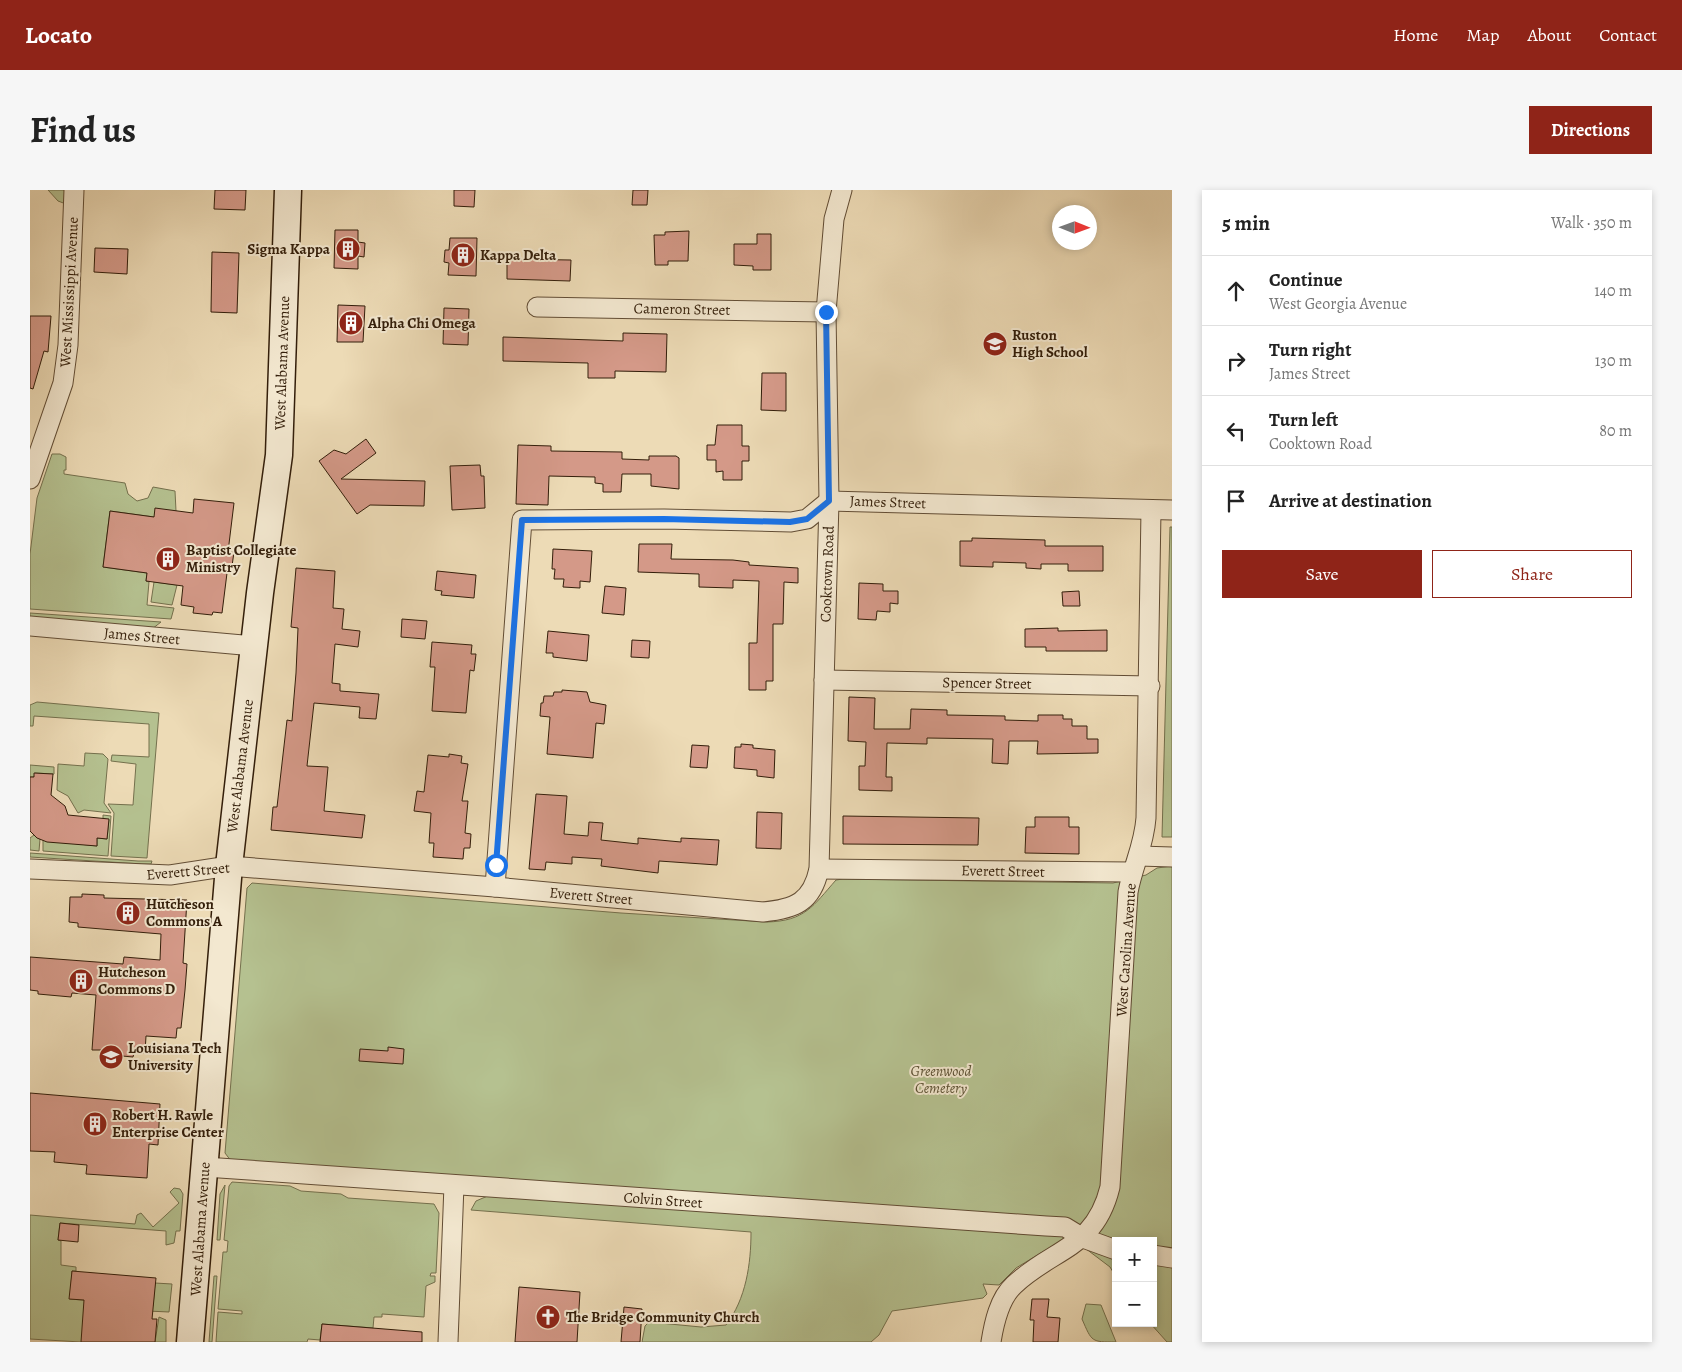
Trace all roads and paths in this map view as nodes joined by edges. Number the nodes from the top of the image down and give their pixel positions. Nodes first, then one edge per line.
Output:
1 (74, 190) edge
2 (288, 190) edge
3 (842, 190) edge
4 (537, 307) dead end
5 (826, 312) junction
6 (30, 479) edge
7 (829, 501) junction
8 (1151, 510) junction
9 (1172, 510) edge
10 (30, 626) edge
11 (254, 646) junction
12 (824, 680) junction
13 (1150, 686) junction
14 (1172, 857) edge
15 (1135, 864) junction
16 (229, 866) junction
17 (819, 869) junction
18 (30, 870) edge
19 (495, 886) junction
20 (204, 1167) junction
21 (454, 1185) junction
22 (1083, 1238) junction
23 (1112, 1249) edge
24 (1157, 1256) edge
25 (1172, 1258) edge
26 (190, 1342) edge
27 (448, 1342) edge
28 (991, 1342) edge

1 - 6 street, West Mississippi Avenue
2 - 11 main road, West Alabama Avenue
3 - 5 street, Cooktown Road
4 - 5 street, Cameron Street
5 - 7 street, Cooktown Road
7 - 8 street, James Street
7 - 12 street, Cooktown Road
7 - 19 street, James Street
8 - 9 street, James Street
8 - 13 street, West Carolina Avenue
10 - 11 street, James Street
11 - 16 main road, West Alabama Avenue
12 - 13 street, Spencer Street
12 - 17 street, Cooktown Road
13 - 15 street, West Carolina Avenue
14 - 15 street, Everett Street
15 - 17 street, Everett Street
15 - 22 street, West Carolina Avenue
16 - 18 street, Everett Street
16 - 19 street, Everett Street
16 - 20 main road, West Alabama Avenue
17 - 19 street, Everett Street
20 - 21 street, Colvin Street
20 - 26 main road, West Alabama Avenue
21 - 22 street, Colvin Street
21 - 27 street
22 - 23 street, Colvin Street
22 - 28 street, West Carolina Avenue
24 - 25 street

